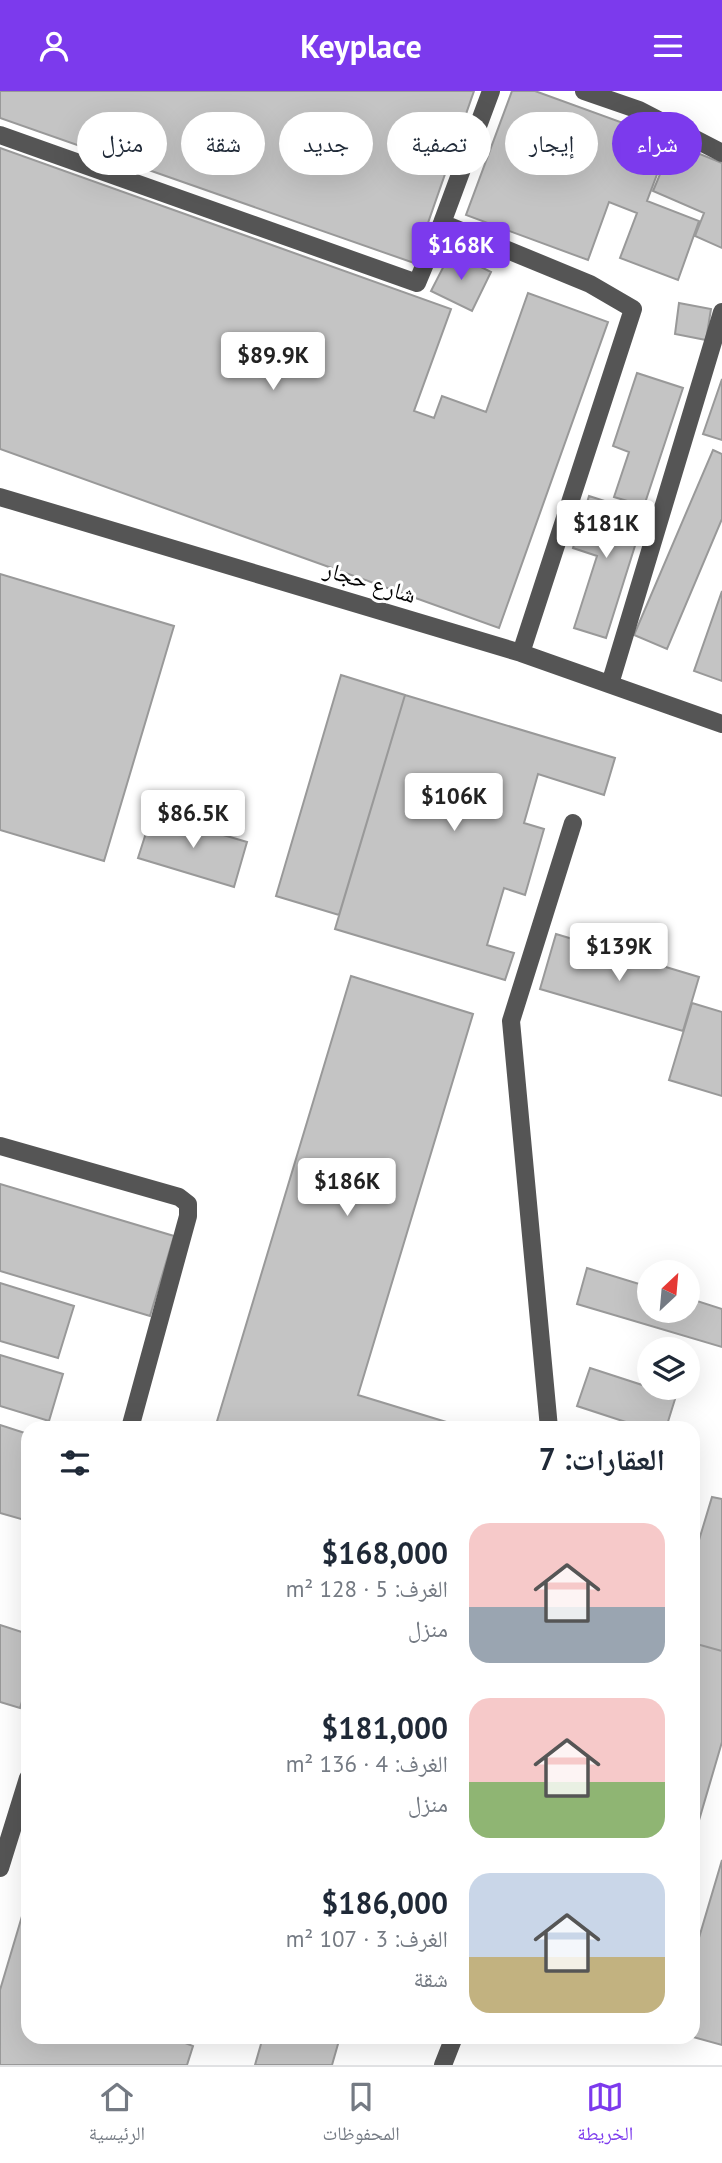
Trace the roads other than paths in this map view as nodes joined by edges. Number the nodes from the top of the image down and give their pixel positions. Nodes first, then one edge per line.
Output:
1 (491, 91) edge
2 (584, 91) edge
3 (0, 135) edge
4 (722, 153) edge
5 (442, 223) junction
6 (722, 312) edge
7 (0, 497) edge
8 (521, 653) junction
9 (610, 684) junction
10 (722, 724) edge
11 (573, 823) dead end
12 (0, 1146) edge
13 (132, 1421) edge
14 (548, 1421) edge
15 (21, 1800) edge
16 (0, 1868) edge
17 (451, 2044) edge
18 (443, 2065) edge

1 - 5 lane
2 - 4 lane
3 - 5 lane
5 - 8 lane
6 - 9 lane
7 - 8 lane, شارع حجار
8 - 9 lane, شارع حجار
9 - 10 lane, شارع حجار
11 - 14 lane
12 - 13 lane
15 - 16 lane
17 - 18 lane

